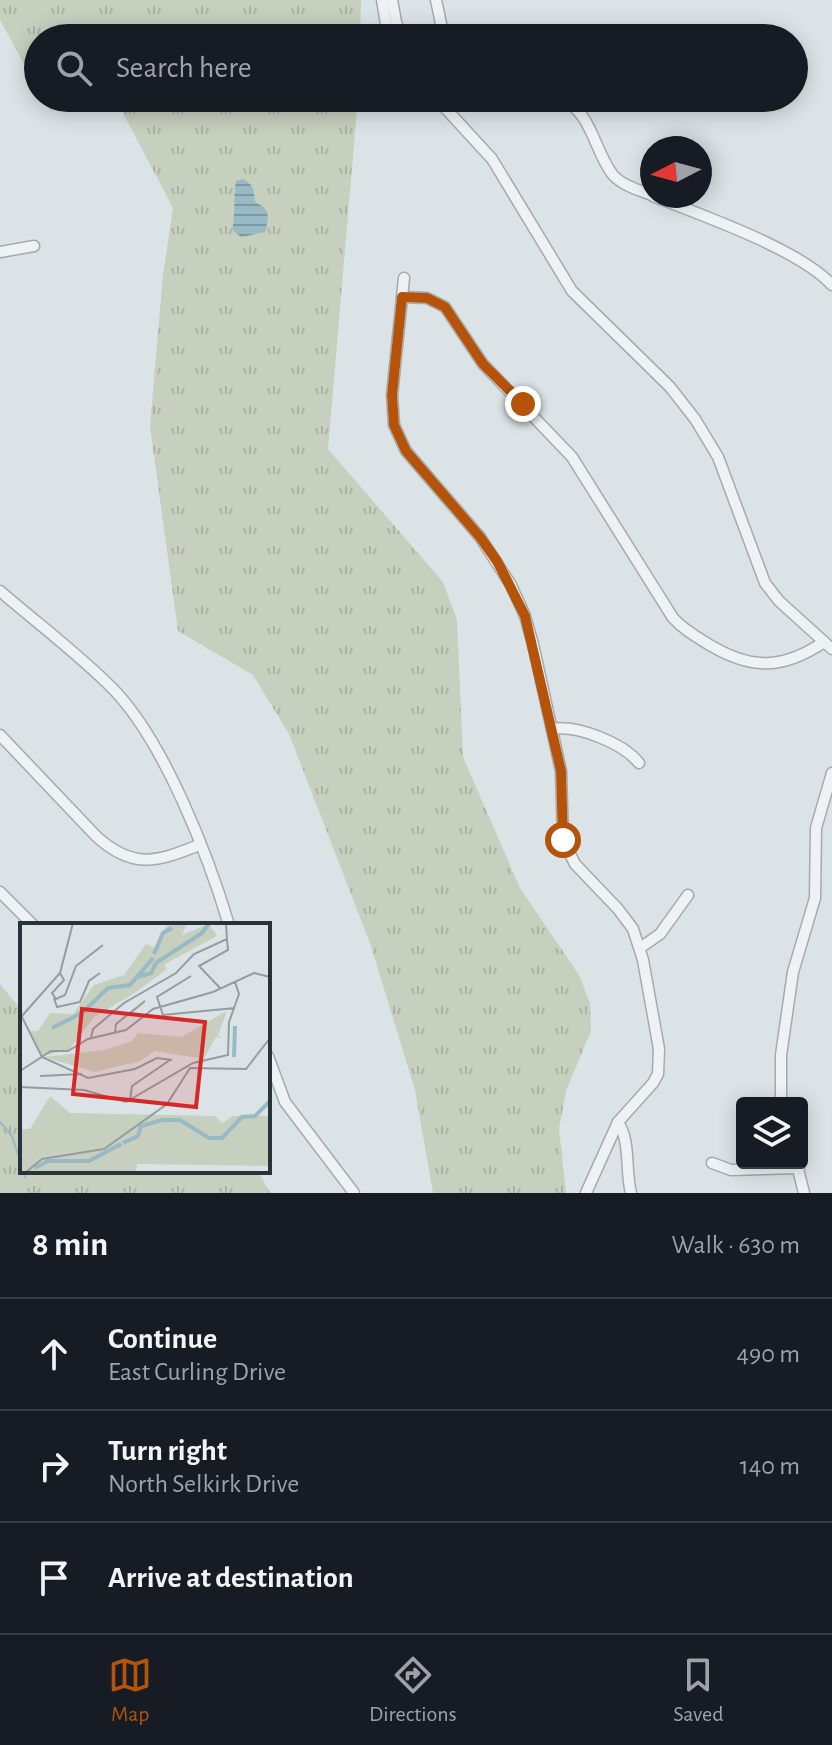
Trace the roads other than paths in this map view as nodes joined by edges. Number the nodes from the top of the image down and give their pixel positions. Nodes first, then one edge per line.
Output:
1 (382, 0) edge
2 (392, 0) edge
3 (436, 0) edge
4 (386, 24) edge
5 (397, 24) edge
6 (441, 24) edge
7 (449, 112) edge
8 (579, 112) edge
9 (640, 191) edge
10 (681, 208) edge
11 (34, 246) dead end
12 (0, 252) edge
13 (404, 278) dead end
14 (832, 285) edge
15 (402, 297) junction
16 (0, 591) edge
17 (828, 645) edge
18 (552, 729) junction
19 (0, 735) edge
20 (639, 763) dead end
21 (832, 773) edge
22 (199, 845) junction
23 (0, 892) edge
24 (688, 895) dead end
25 (31, 923) edge
26 (228, 923) edge
27 (640, 948) junction
28 (270, 1074) edge
29 (781, 1097) edge
30 (618, 1122) junction
31 (712, 1163) dead end
32 (748, 1169) edge
33 (799, 1169) edge
34 (354, 1193) edge
35 (586, 1193) edge
36 (631, 1193) edge
37 (804, 1193) edge

1 - 4 street
2 - 5 street
3 - 6 street
7 - 17 street
8 - 9 street
10 - 14 street
11 - 12 street
13 - 15 street
15 - 17 street
15 - 18 street
16 - 22 street
18 - 20 street
18 - 27 street
19 - 22 street
21 - 29 street
22 - 26 street
23 - 25 street
24 - 27 street
27 - 30 street
28 - 34 street
30 - 35 street
30 - 36 street
31 - 32 street
33 - 37 street

